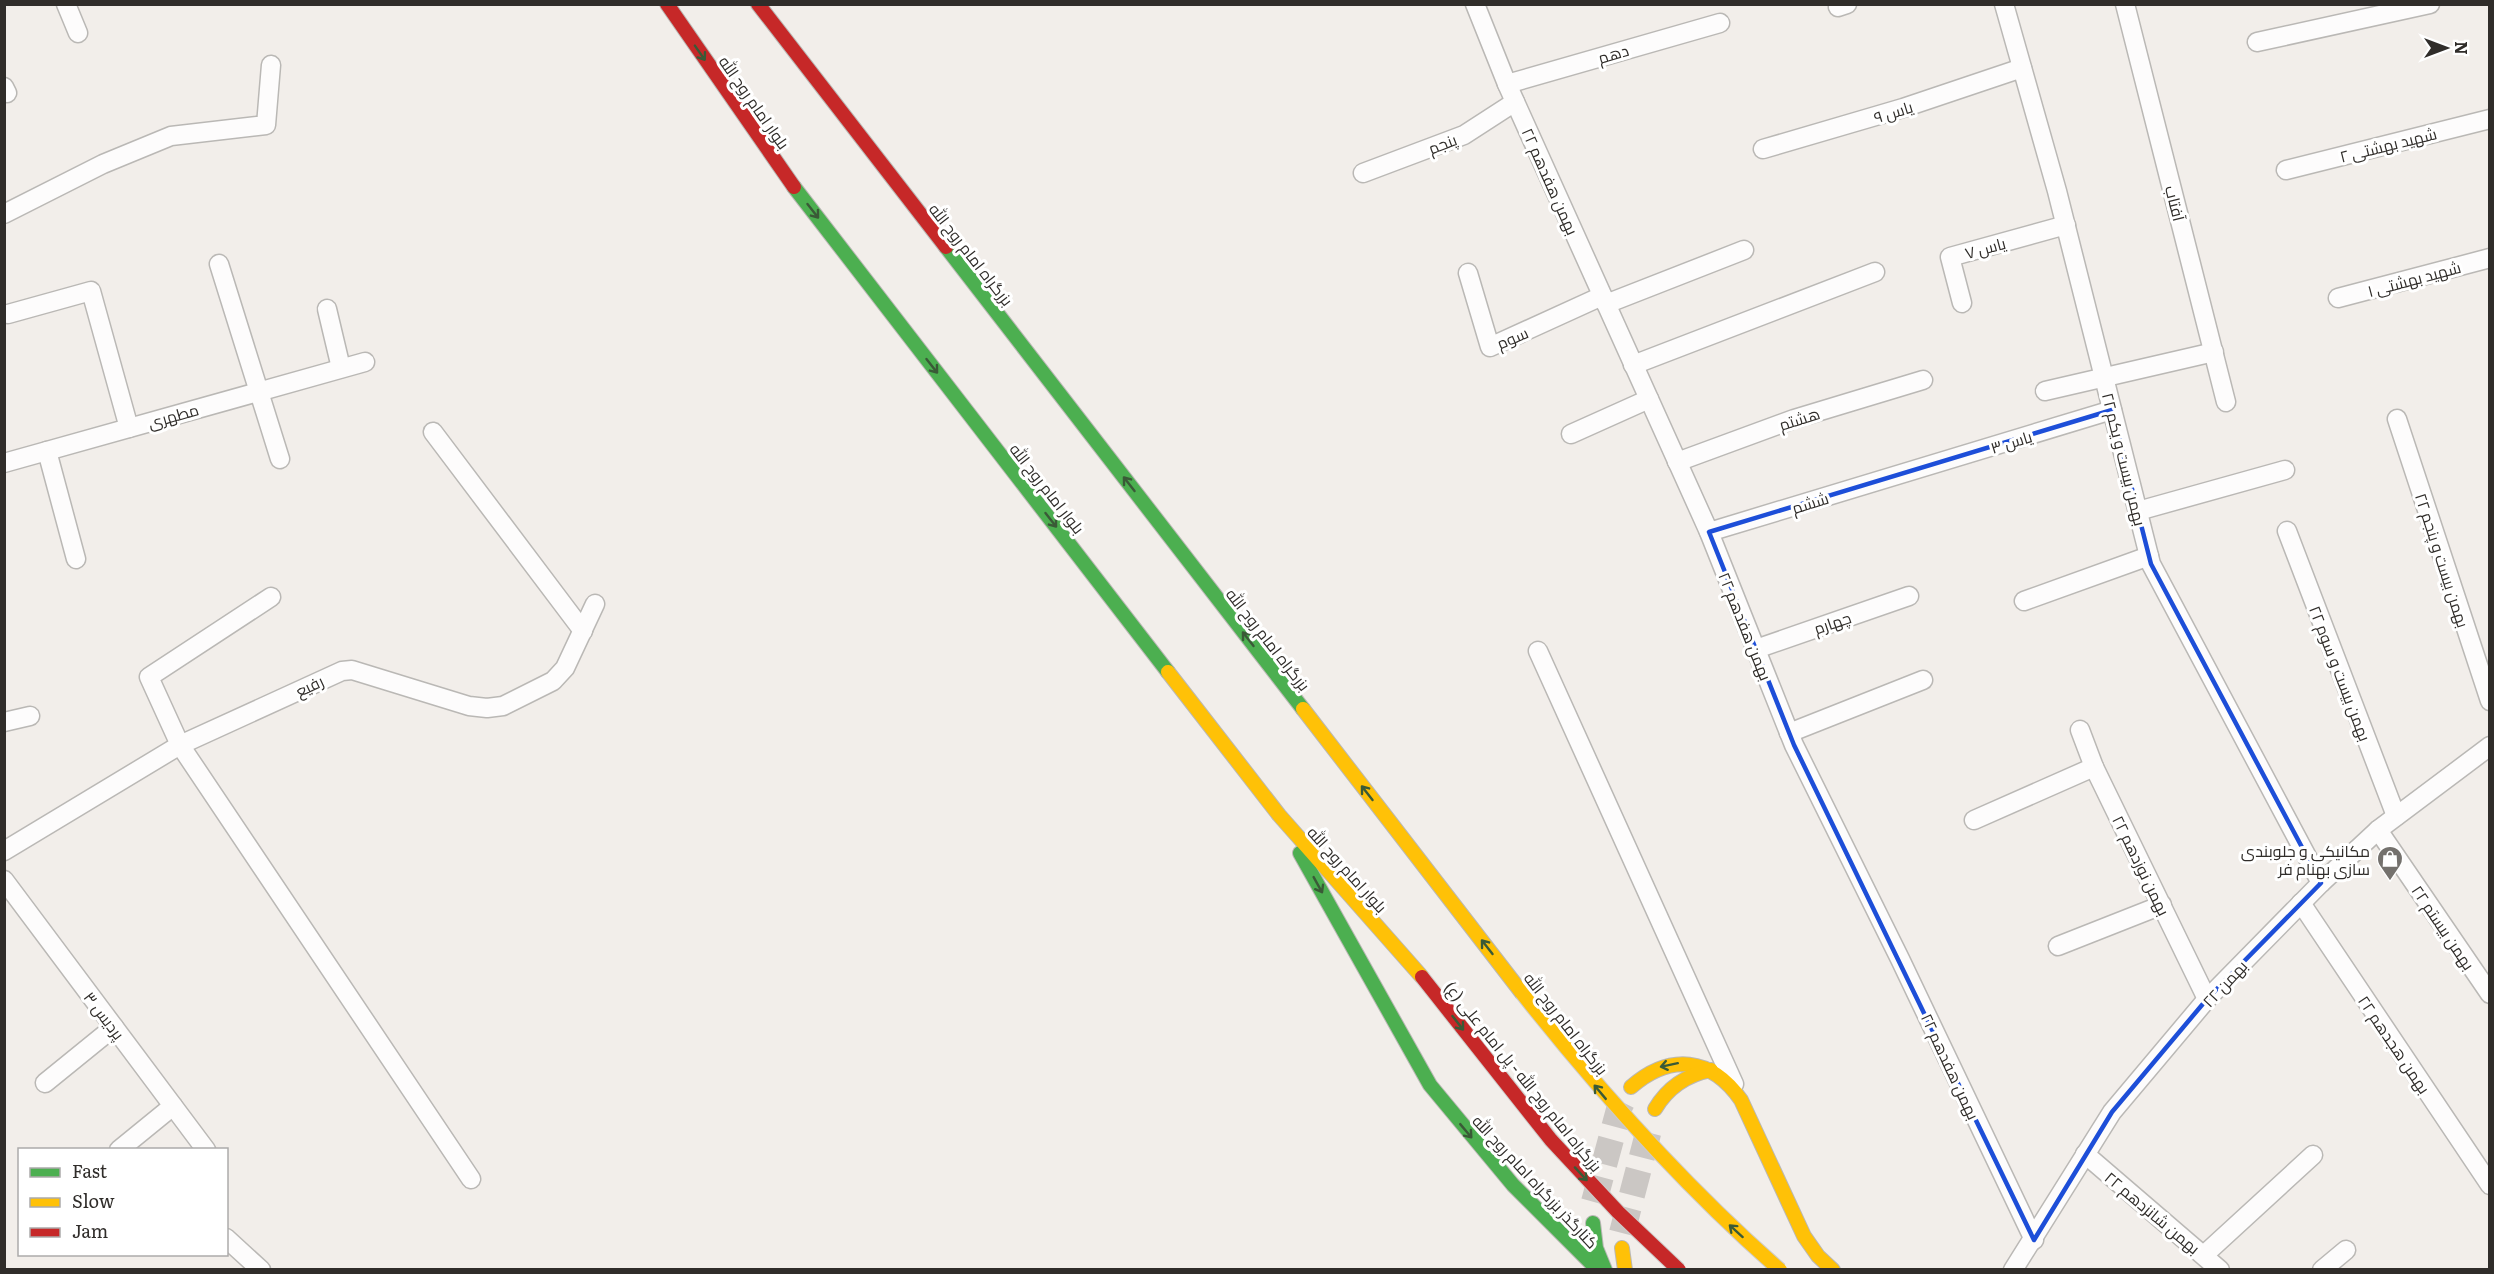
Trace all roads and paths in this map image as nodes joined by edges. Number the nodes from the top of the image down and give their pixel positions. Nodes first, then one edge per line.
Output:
1 (66, 4) edge
2 (667, 4) edge
3 (758, 4) edge
4 (1475, 4) edge
5 (2004, 4) edge
6 (2125, 4) edge
7 (2430, 4) edge
8 (1720, 23) dead end
9 (78, 33) dead end
10 (2257, 42) dead end
11 (271, 65) dead end
12 (2022, 68) junction
13 (1507, 84) junction
14 (1515, 102) junction
15 (2490, 119) edge
16 (1763, 149) dead end
17 (2286, 170) dead end
18 (1364, 173) dead end
19 (4, 214) edge
20 (2066, 225) junction
21 (1744, 250) dead end
22 (2490, 258) edge
23 (219, 264) dead end
24 (1875, 272) dead end
25 (1468, 273) dead end
26 (2338, 298) dead end
27 (1604, 300) junction
28 (1962, 303) dead end
29 (327, 309) dead end
30 (8, 315) dead end
31 (2214, 352) junction
32 (365, 362) dead end
33 (1633, 364) junction
34 (341, 368) junction
35 (2104, 376) junction
36 (1923, 380) dead end
37 (260, 391) junction
38 (2044, 391) dead end
39 (1649, 399) junction
40 (2226, 402) dead end
41 (2112, 410) junction
42 (2397, 419) dead end
43 (129, 428) junction
44 (433, 432) dead end
45 (1571, 434) dead end
46 (47, 451) junction
47 (280, 459) dead end
48 (1677, 462) junction
49 (4, 463) edge
50 (2285, 470) dead end
51 (1911, 471) joint
52 (2138, 511) junction
53 (2287, 531) dead end
54 (1709, 532) junction
55 (2149, 556) junction
56 (76, 559) dead end
57 (1909, 596) dead end
58 (271, 597) dead end
59 (2024, 601) dead end
60 (595, 604) dead end
61 (583, 631) junction
62 (1756, 649) junction
63 (1538, 651) dead end
64 (1923, 680) dead end
65 (2490, 701) edge
66 (30, 716) dead end
67 (4, 722) edge
68 (2080, 730) dead end
69 (1789, 733) junction
70 (180, 746) junction
71 (2487, 753) edge
72 (2094, 767) junction
73 (1279, 815) junction
74 (2396, 816) junction
75 (1974, 820) dead end
76 (2378, 830) junction
77 (4, 851) edge
78 (4, 880) edge
79 (2321, 883) junction
80 (2301, 903) junction
81 (2162, 905) junction
82 (2058, 946) dead end
83 (1422, 977) joint
84 (2490, 994) edge
85 (2207, 999) junction
86 (114, 1027) junction
87 (1712, 1070) junction
88 (45, 1083) dead end
89 (1632, 1087) tunnel mouth
90 (1741, 1100) junction
91 (173, 1106) junction
92 (1655, 1109) tunnel mouth
93 (120, 1148) edge
94 (205, 1148) edge
95 (2085, 1154) junction
96 (2313, 1155) dead end
97 (471, 1179) dead end
98 (2490, 1185) edge
99 (1593, 1223) dead end
100 (2034, 1239) junction
101 (228, 1240) edge
102 (1622, 1248) tunnel mouth
103 (2346, 1250) dead end
104 (2204, 1255) junction
105 (261, 1269) edge
106 (1598, 1269) edge
107 (1605, 1269) edge
108 (1625, 1269) edge
109 (1679, 1269) edge
110 (1780, 1269) edge
111 (1833, 1269) edge
112 (2013, 1269) edge
113 (2220, 1269) edge
114 (2322, 1269) edge

1 - 9 street
2 -> 73 main road, بلوار امام روح الله
110 -> 3 main road, بزرگراه امام روح الله, bridge
4 - 13 street, ۲۲ بهمن هفدهم
5 - 12 street, ۲۲ بهمن بیست و یکم
6 - 31 street, آفتاب
7 - 10 street
8 - 13 street, دهم
11 - 19 street
12 - 16 street, یاس ۹
12 - 20 street, ۲۲ بهمن بیست و یکم
13 - 14 street, ۲۲ بهمن هفدهم
14 - 18 street, پنجم
14 - 27 street, ۲۲ بهمن هفدهم
15 - 17 street, شهید بهشتی ۲
20 - 28 street, یاس ۷
20 - 35 street, ۲۲ بهمن بیست و یکم
21 - 27 street
22 - 26 street, شهید بهشتی ۱
23 - 37 street
24 - 33 street
25 - 27 street, سوم
27 - 33 street, ۲۲ بهمن هفدهم
29 - 34 street
30 - 43 street
31 - 35 street
31 - 40 street, آفتاب
32 - 34 street, مطهری
33 - 39 street, ۲۲ بهمن هفدهم
34 - 37 street, مطهری
35 - 38 street
35 - 41 street, ۲۲ بهمن بیست و یکم
36 - 48 street, هشتم
37 - 43 street, مطهری
37 - 47 street
39 - 45 street
39 - 48 street, ۲۲ بهمن هفدهم
41 - 51 street, یاس ۳
41 - 52 street, ۲۲ بهمن بیست و یکم
42 - 65 street, ۲۲ بهمن بیست و پنجم
43 - 46 street, مطهری
44 - 61 street
46 - 49 street, مطهری
46 - 56 street
48 - 54 street, ۲۲ بهمن هفدهم
50 - 52 street
51 - 54 street, ششم
52 - 55 street, ۲۲ بهمن بیست و یکم
53 - 74 street, ۲۲ بهمن بیست و سوم
54 - 62 street, ۲۲ بهمن هفدهم
55 - 59 street
55 - 79 street, ۲۲ بهمن بیست و یکم
57 - 62 street, چهارم
58 - 70 street
60 - 61 street, رفیع
61 - 70 street, رفیع
62 - 69 street, ۲۲ بهمن هفدهم
63 - 90 street
64 - 69 street
66 - 67 street
68 - 72 street, ۲۲ بهمن نوزدهم
69 - 100 street, ۲۲ بهمن هفدهم
70 - 77 street, رفیع
70 - 97 street
71 - 74 street, ۲۲ بهمن
72 - 75 street
72 - 81 street, ۲۲ بهمن نوزدهم
73 - 83 main road, بلوار امام روح الله
73 -> 106 main road, کنارگذر بزرگراه امام روح الله
74 - 76 street, ۲۲ بهمن
76 - 79 street, ۲۲ بهمن
76 - 84 street, ۲۲ بهمن بیستم
78 - 86 street, پردیس ۳
79 - 80 street, ۲۲ بهمن
80 - 85 street, ۲۲ بهمن
80 - 98 street, ۲۲ بهمن هجدهم
81 - 82 street
81 - 85 street, ۲۲ بهمن نوزدهم
83 -> 109 main road, بزرگراه امام روح الله - پل امام علی (ع), bridge
85 - 95 street, ۲۲ بهمن
86 - 88 street
86 - 91 street, پردیس ۳
87 -> 89 main road
87 - 90 main road
87 - 92 main road
90 - 111 main road
91 - 93 street
91 - 94 street, پردیس ۳
95 - 100 street, ۲۲ بهمن
95 - 104 street, ۲۲ بهمن شانزدهم
96 - 104 street
99 - 107 main road
100 - 112 street, ۲۲ بهمن
101 - 105 street
102 - 108 main road
103 - 114 street
104 - 113 street, ۲۲ بهمن شانزدهم

